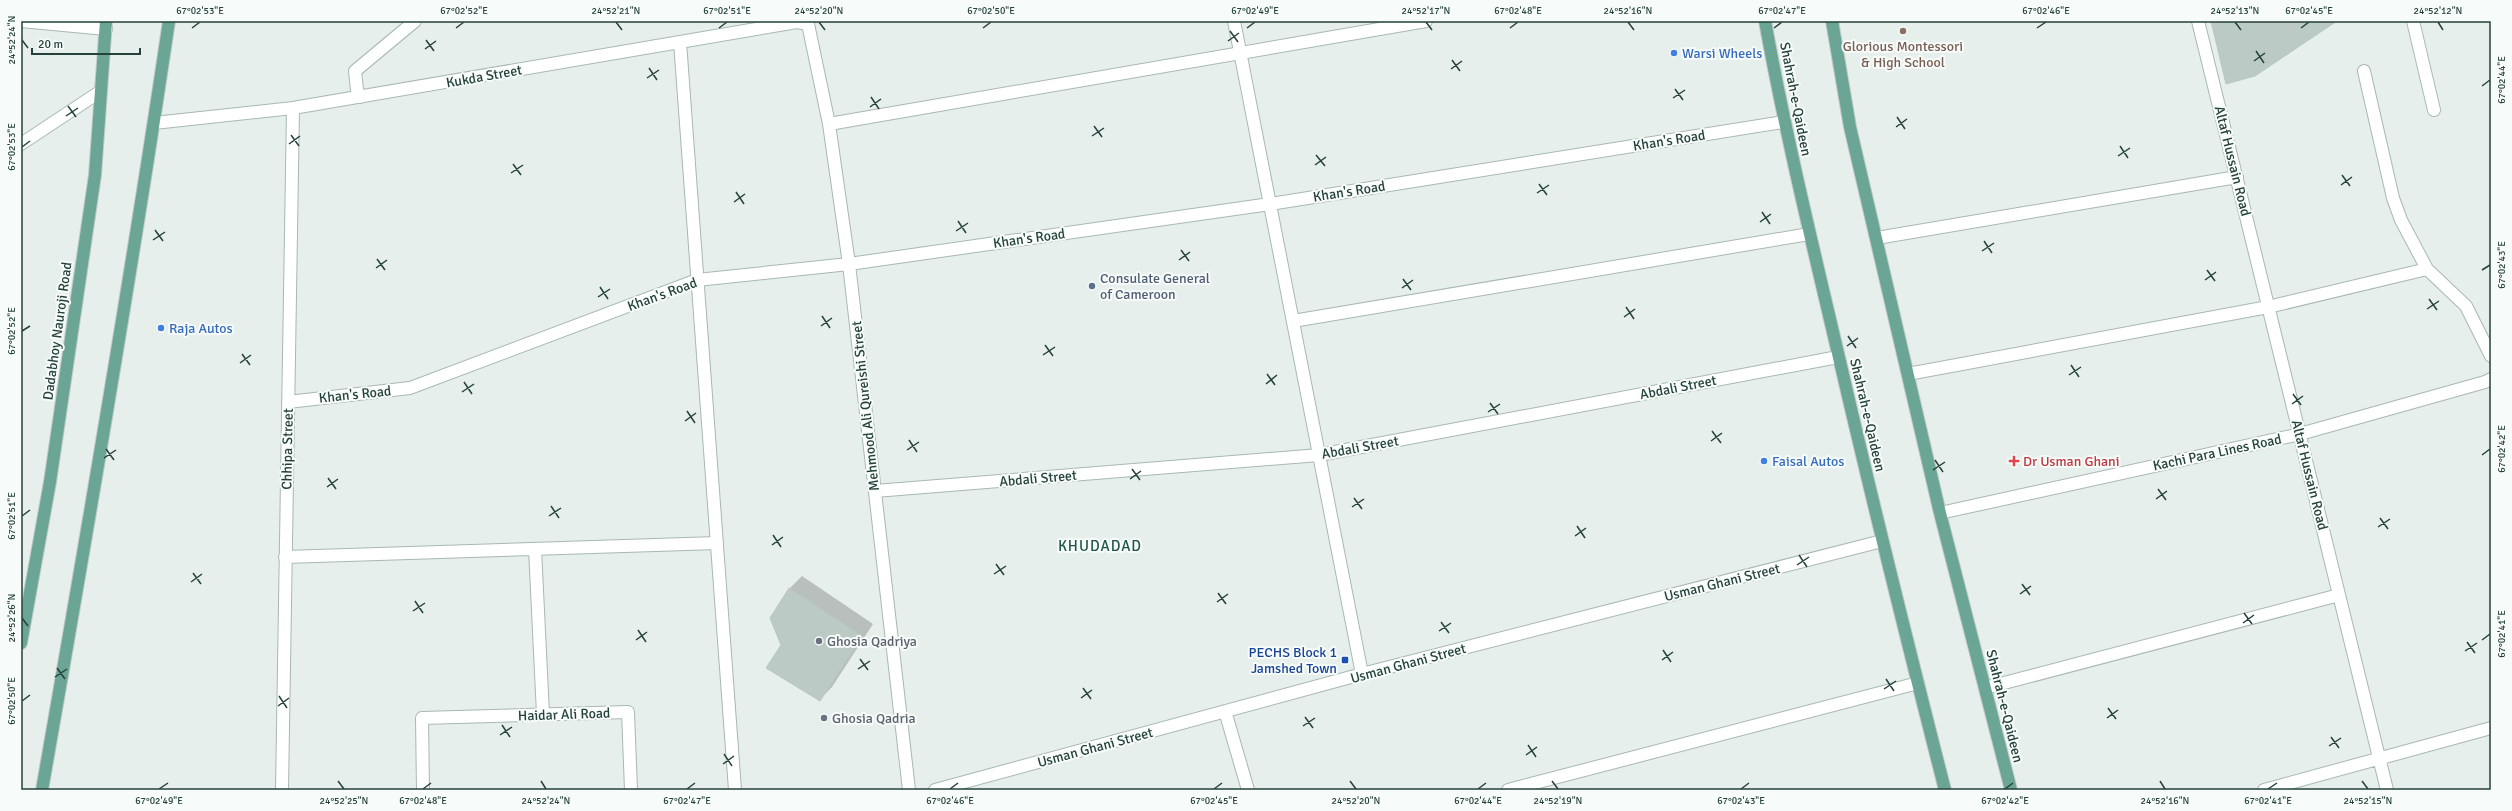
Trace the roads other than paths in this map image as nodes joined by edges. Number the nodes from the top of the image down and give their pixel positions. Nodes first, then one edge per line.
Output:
1 (21, 21) edge
2 (169, 21) edge
3 (416, 21) edge
4 (1234, 21) edge
5 (1426, 21) edge
6 (1765, 21) edge
7 (1832, 21) edge
8 (2198, 21) edge
9 (2413, 21) edge
10 (809, 23) edge
11 (106, 25) edge
12 (680, 42) junction
13 (1240, 52) junction
14 (2364, 71) dead end
15 (101, 91) junction
16 (360, 97) junction
17 (293, 108) junction
18 (2434, 110) dead end
19 (1784, 122) junction
20 (154, 123) junction
21 (829, 124) junction
22 (21, 144) edge
23 (2237, 177) junction
24 (1270, 204) junction
25 (1810, 234) junction
26 (1877, 238) junction
27 (849, 264) junction
28 (2427, 269) junction
29 (698, 280) junction
30 (2268, 307) junction
31 (1293, 321) junction
32 (1838, 356) junction
33 (2491, 356) edge
34 (1908, 374) junction
35 (2491, 379) edge
36 (288, 402) junction
37 (2300, 434) junction
38 (1319, 455) junction
39 (875, 491) junction
40 (1940, 513) junction
41 (1882, 541) junction
42 (717, 543) junction
43 (535, 549) junction
44 (285, 557) junction
45 (2339, 595) junction
46 (23, 624) edge
47 (21, 643) edge
48 (1362, 674) junction
49 (1918, 683) junction
50 (1985, 688) junction
51 (1225, 712) junction
52 (542, 714) junction
53 (2491, 728) edge
54 (2379, 759) junction
55 (42, 790) edge
56 (282, 790) edge
57 (423, 790) edge
58 (631, 790) edge
59 (735, 790) edge
60 (909, 790) edge
61 (935, 790) edge
62 (1248, 790) edge
63 (1508, 790) edge
64 (1945, 790) edge
65 (2011, 790) edge
66 (2264, 790) edge
67 (2387, 790) edge

1 - 11 street
2 - 20 main road
3 - 16 street
4 - 13 street
5 - 13 street
6 - 19 main road, Shahrah-e-Qaideen
7 - 26 main road, Shahrah-e-Qaideen
8 - 23 street, Altaf Hussain Road
9 - 18 street
10 - 12 street, Kukda Street
10 - 21 street, Mehmood Ali Qureishi Street
11 - 15 main road, Dadabhoy Nauroji Road
12 - 16 street, Kukda Street
12 - 29 street
13 - 21 street
13 - 24 street
14 - 28 street
15 - 22 street
15 - 46 main road, Dadabhoy Nauroji Road
16 - 17 street, Kukda Street
17 - 20 street, Kukda Street
17 - 36 street, Chhipa Street
19 - 24 street, Khan's Road
19 - 25 main road, Shahrah-e-Qaideen
20 - 55 main road
21 - 27 street, Mehmood Ali Qureishi Street
23 - 26 street
23 - 30 street, Altaf Hussain Road
24 - 27 street, Khan's Road
24 - 31 street
25 - 31 street
25 - 32 main road, Shahrah-e-Qaideen
26 - 34 main road, Shahrah-e-Qaideen
27 - 29 street, Khan's Road
27 - 39 street, Mehmood Ali Qureishi Street
28 - 30 street
28 - 33 street
29 - 36 street, Khan's Road
29 - 42 street
30 - 34 street
30 - 37 street, Altaf Hussain Road
31 - 38 street
32 - 38 street, Abdali Street
32 - 41 main road, Shahrah-e-Qaideen
34 - 40 main road, Shahrah-e-Qaideen
35 - 37 street, Kachi Para Lines Road
36 - 44 street, Chhipa Street
37 - 40 street, Kachi Para Lines Road
37 - 45 street, Altaf Hussain Road
38 - 39 street, Abdali Street
38 - 48 street
39 - 60 street, Mehmood Ali Qureishi Street
40 - 50 main road, Shahrah-e-Qaideen
41 - 48 street, Usman Ghani Street
41 - 49 main road, Shahrah-e-Qaideen
42 - 43 street
42 - 59 street
43 - 44 street
43 - 52 street
44 - 56 street, Chhipa Street
45 - 50 street
45 - 54 street, Altaf Hussain Road
46 - 47 main road, Dadabhoy Nauroji Road
48 - 51 street, Usman Ghani Street
49 - 63 street
49 - 64 main road, Shahrah-e-Qaideen
50 - 65 main road, Shahrah-e-Qaideen
51 - 61 street, Usman Ghani Street
51 - 62 street
52 - 57 street, Haidar Ali Road
52 - 58 street, Haidar Ali Road
53 - 54 street
54 - 66 street
54 - 67 street, Altaf Hussain Road

